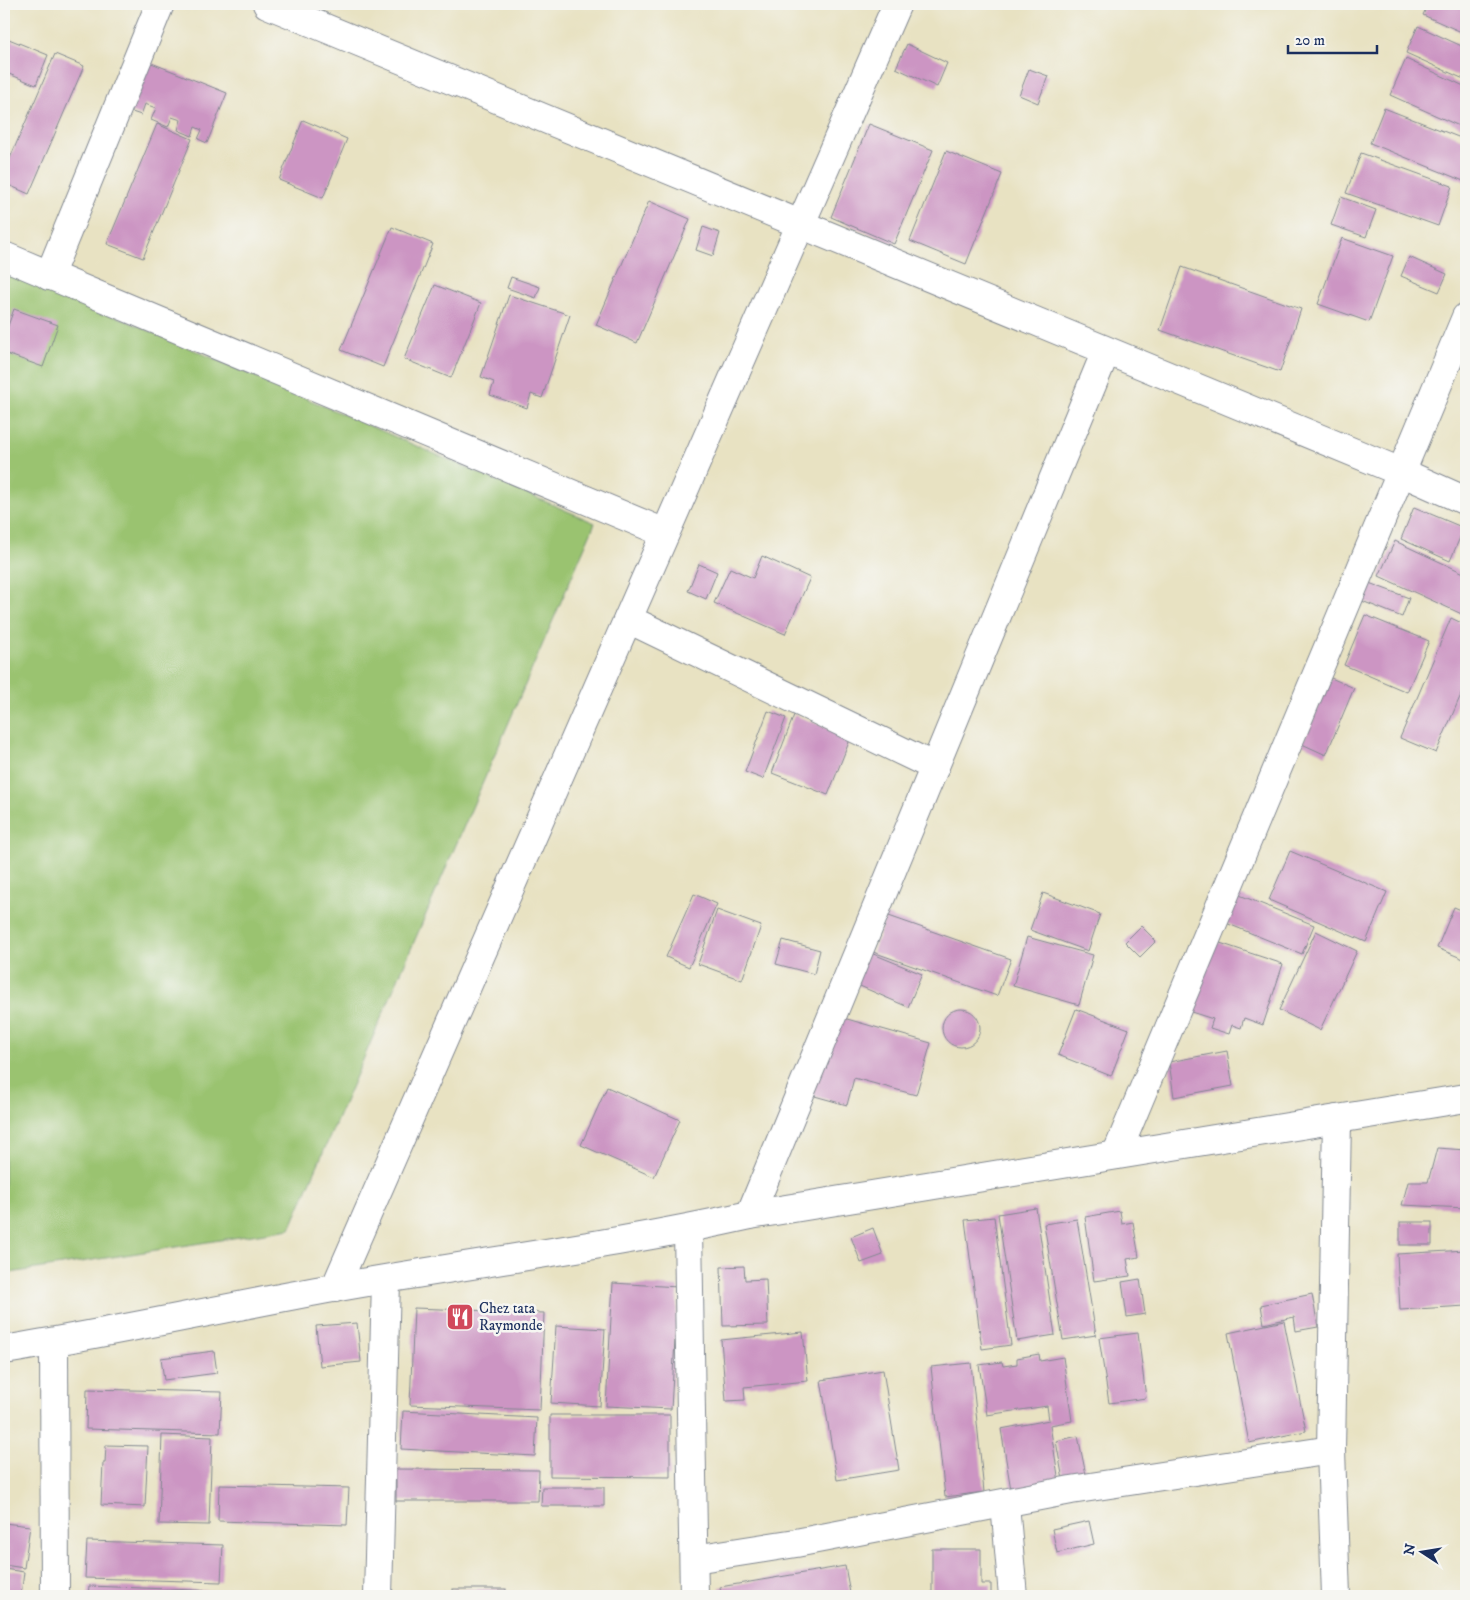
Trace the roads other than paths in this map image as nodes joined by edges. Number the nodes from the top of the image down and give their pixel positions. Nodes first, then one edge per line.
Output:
1 (160, 4) edge
2 (267, 4) edge
3 (897, 4) edge
4 (800, 224) junction
5 (4, 256) edge
6 (49, 276) junction
7 (1466, 317) edge
8 (1106, 351) junction
9 (1401, 472) junction
10 (1466, 501) edge
11 (665, 533) junction
12 (628, 620) junction
13 (935, 767) junction
14 (1464, 1093) edge
15 (1337, 1119) junction
16 (1116, 1155) junction
17 (750, 1215) junction
18 (688, 1229) junction
19 (386, 1280) junction
20 (335, 1288) junction
21 (54, 1342) junction
22 (4, 1350) edge
23 (1331, 1450) junction
24 (1005, 1504) junction
25 (694, 1559) junction
26 (55, 1596) edge
27 (378, 1596) edge
28 (694, 1596) edge
29 (1013, 1596) edge
30 (1336, 1596) edge

1 - 6 street
2 - 4 street
3 - 4 street
4 - 8 street
4 - 11 street
5 - 6 street
6 - 11 street
7 - 9 street
8 - 9 street
8 - 13 street
9 - 10 street
9 - 16 street
11 - 12 street
12 - 13 street
12 - 20 street
13 - 17 street
14 - 15 street
15 - 16 street
15 - 23 street
16 - 17 street
17 - 18 street
18 - 19 street
18 - 25 street
19 - 20 street
19 - 27 street
20 - 21 street
21 - 22 street
21 - 26 street
23 - 24 street
23 - 30 street
24 - 25 street
24 - 29 street
25 - 28 street

